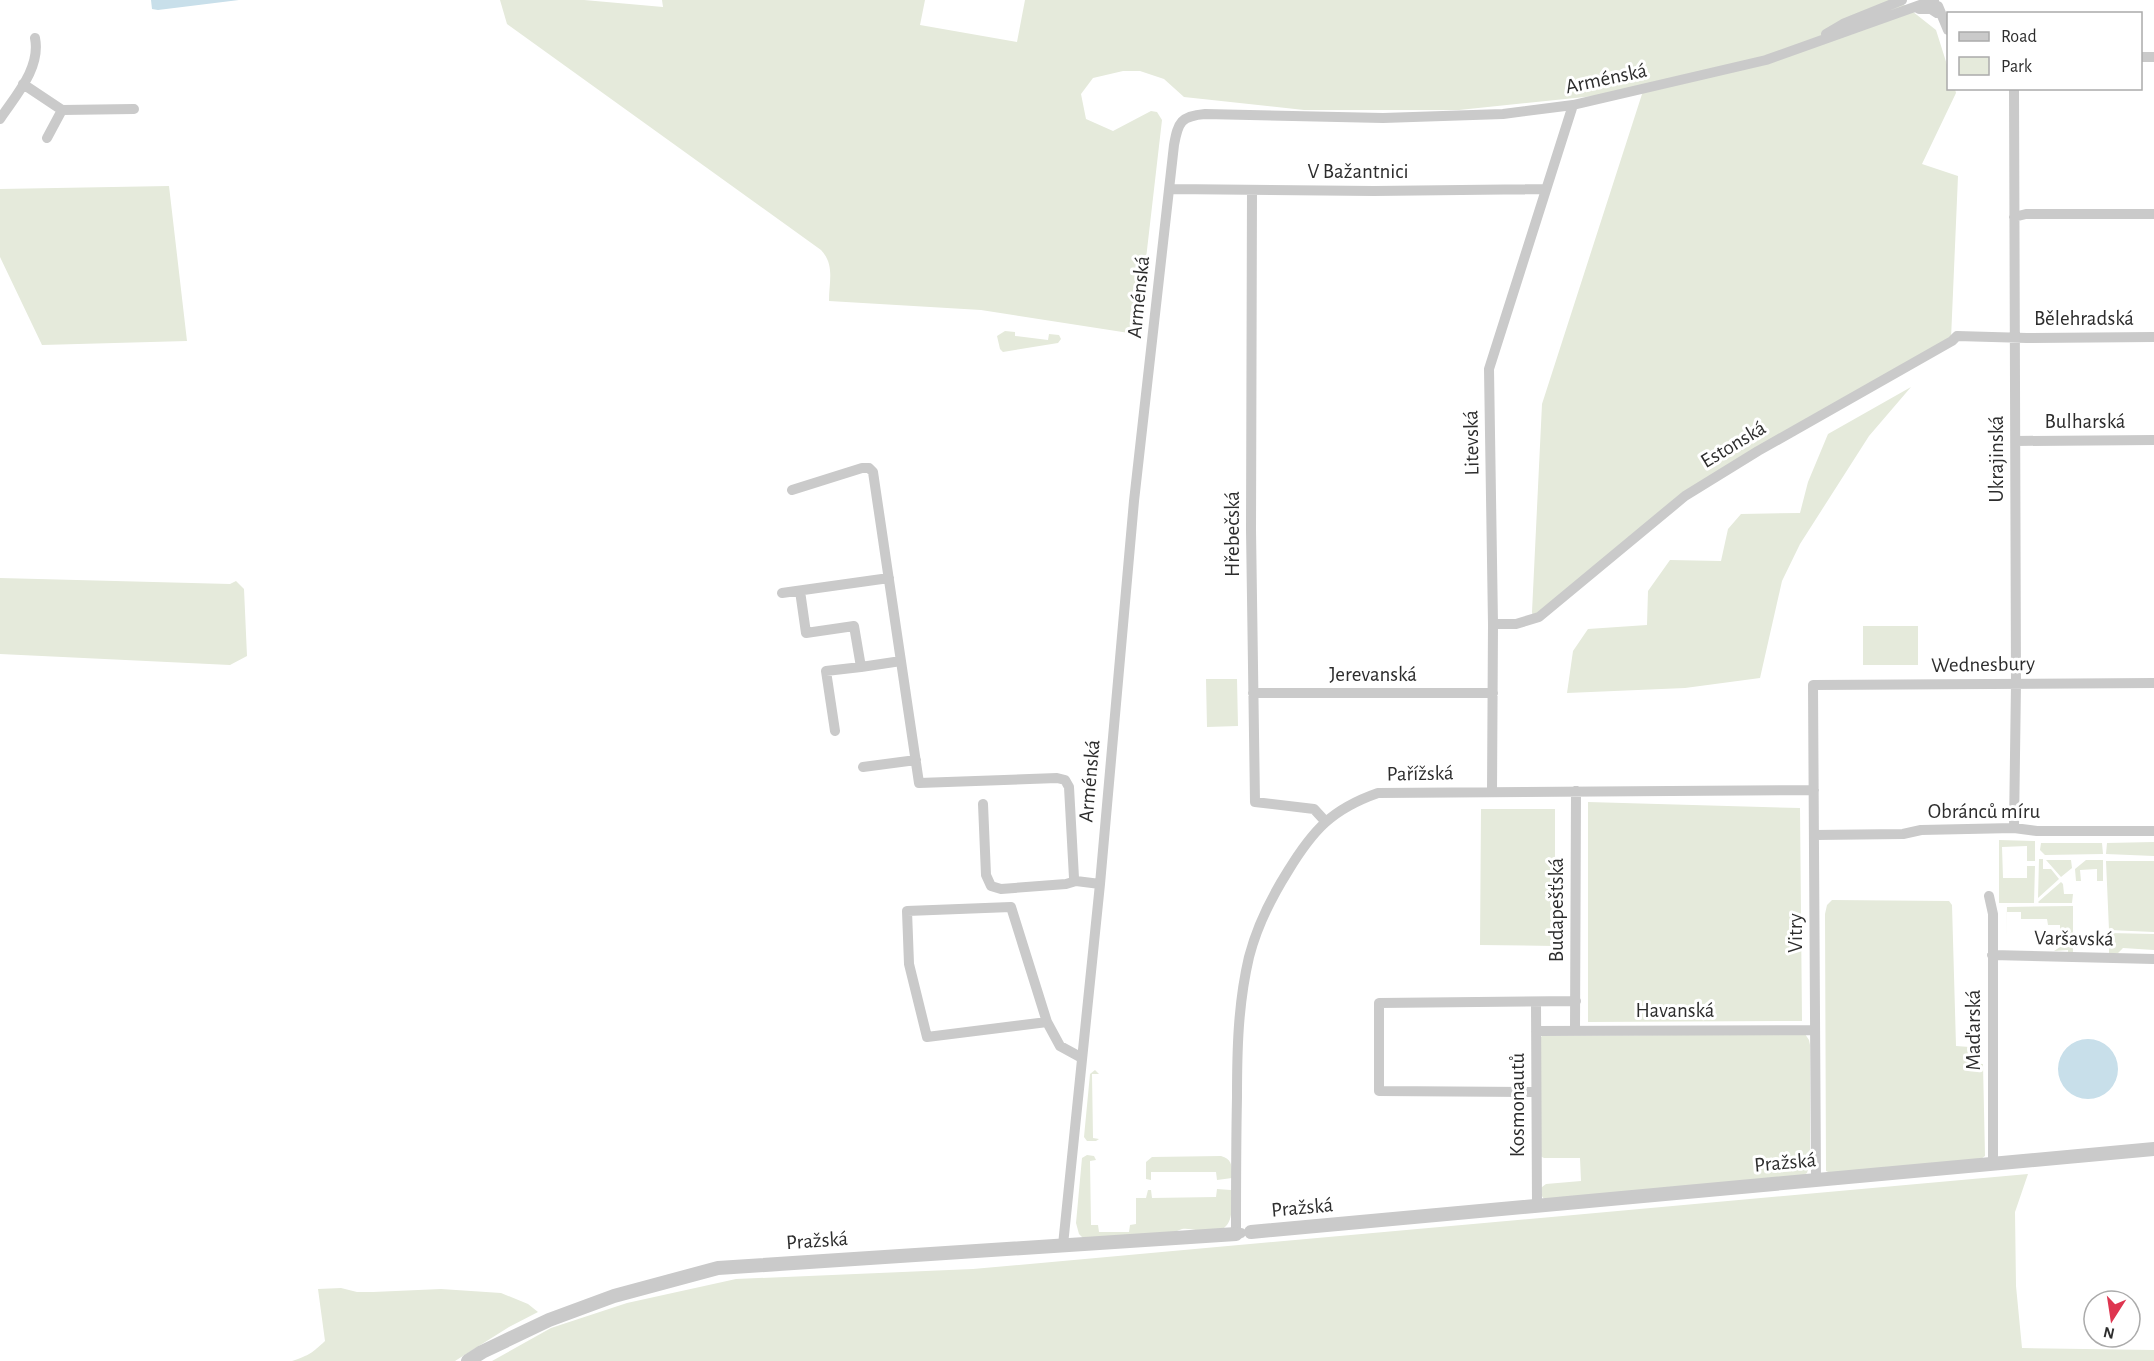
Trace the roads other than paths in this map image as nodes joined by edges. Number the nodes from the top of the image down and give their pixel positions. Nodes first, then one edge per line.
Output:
1 (1902, 0) edge
2 (1935, 0) edge
3 (1946, 0) edge
4 (1943, 20) edge
5 (35, 39) dead end
6 (1824, 39) junction
7 (1804, 47) junction
8 (23, 84) junction
9 (2014, 90) edge
10 (1572, 105) junction
11 (134, 109) dead end
12 (62, 110) junction
13 (0, 119) edge
14 (46, 138) dead end
15 (1170, 189) junction
16 (1545, 189) junction
17 (1252, 190) junction
18 (2154, 214) edge
19 (2014, 217) junction
20 (2154, 337) edge
21 (2014, 338) junction
22 (2154, 440) edge
23 (2016, 441) junction
24 (792, 490) dead end
25 (889, 578) junction
26 (800, 591) junction
27 (782, 593) dead end
28 (1493, 624) junction
29 (901, 661) junction
30 (861, 667) junction
31 (2016, 683) junction
32 (2154, 683) edge
33 (1813, 685) joint
34 (1253, 693) junction
35 (1493, 693) junction
36 (835, 731) dead end
37 (916, 760) junction
38 (863, 767) dead end
39 (1814, 790) junction
40 (1576, 791) junction
41 (1492, 792) junction
42 (983, 804) dead end
43 (1325, 821) junction
44 (2014, 828) junction
45 (2154, 831) edge
46 (1815, 835) junction
47 (1076, 881) junction
48 (1100, 884) junction
49 (1989, 896) dead end
50 (1992, 955) junction
51 (2154, 958) edge
52 (1575, 1001) junction
53 (1536, 1003) junction
54 (1047, 1022) junction
55 (1575, 1030) junction
56 (1815, 1030) junction
57 (1536, 1031) junction
58 (1082, 1058) junction
59 (1535, 1092) junction
60 (2154, 1149) edge
61 (1993, 1164) junction
62 (1816, 1181) junction
63 (1537, 1206) junction
64 (1251, 1232) joint
65 (1236, 1234) junction
66 (1063, 1245) junction
67 (468, 1361) edge

1 - 7 street
2 - 4 street
2 - 6 street, Arménská
3 - 4 street
4 - 6 street
5 - 8 street
6 - 7 street, Arménská
7 - 10 street, Arménská
8 - 12 street
8 - 13 street
9 - 19 street, Ukrajinská
10 - 15 street, Arménská
10 - 16 street, Litevská
11 - 12 street
12 - 14 street
15 - 17 street, V Bažantnici
15 - 48 street, Arménská
16 - 17 street, V Bažantnici
16 - 28 street, Litevská
17 - 34 street, Hřebečská
18 - 19 street
19 - 21 street, Ukrajinská
20 - 21 street, Bělehradská
21 - 23 street, Ukrajinská
21 - 28 street, Estonská
22 - 23 street, Bulharská
23 - 31 street, Ukrajinská
24 - 25 street
25 - 26 street
25 - 29 street
26 - 27 street
26 - 30 street
28 - 35 street, Litevská
29 - 30 street
29 - 37 street
30 - 36 street
31 - 32 street, Wednesbury
31 - 33 street, Wednesbury
31 - 44 street, Ukrajinská
33 - 39 street, Vitry
34 - 35 street, Jerevanská
34 - 43 street, Hřebečská
35 - 41 street, Litevská
37 - 38 street
37 - 47 street
39 - 40 street, Pařížská
39 - 46 street, Vitry
40 - 41 street, Pařížská
40 - 52 street, Budapešťská
41 - 43 street, Pařížská
42 - 47 street
43 - 65 street, Pařížská
44 - 45 street, Obránců míru
44 - 46 street, Obránců míru
46 - 56 street, Vitry
47 - 48 street
48 - 58 street, Arménská
49 - 50 street, Maďarská
50 - 51 street, Varšavská
50 - 61 street, Maďarská
52 - 53 street
52 - 55 street, Budapešťská
53 - 57 street, Kosmonautů
53 - 59 street
54 - 54 street
54 - 58 street
55 - 56 street, Havanská
55 - 57 street, Havanská
56 - 62 street, Vitry
57 - 59 street, Kosmonautů
58 - 66 street, Arménská
59 - 63 street, Kosmonautů
60 - 61 street, Pražská
61 - 62 street, Pražská
62 - 63 street, Pražská
63 - 64 street, Pražská
64 - 65 street, Pražská
65 - 66 street, Pražská
66 - 67 street, Pražská

